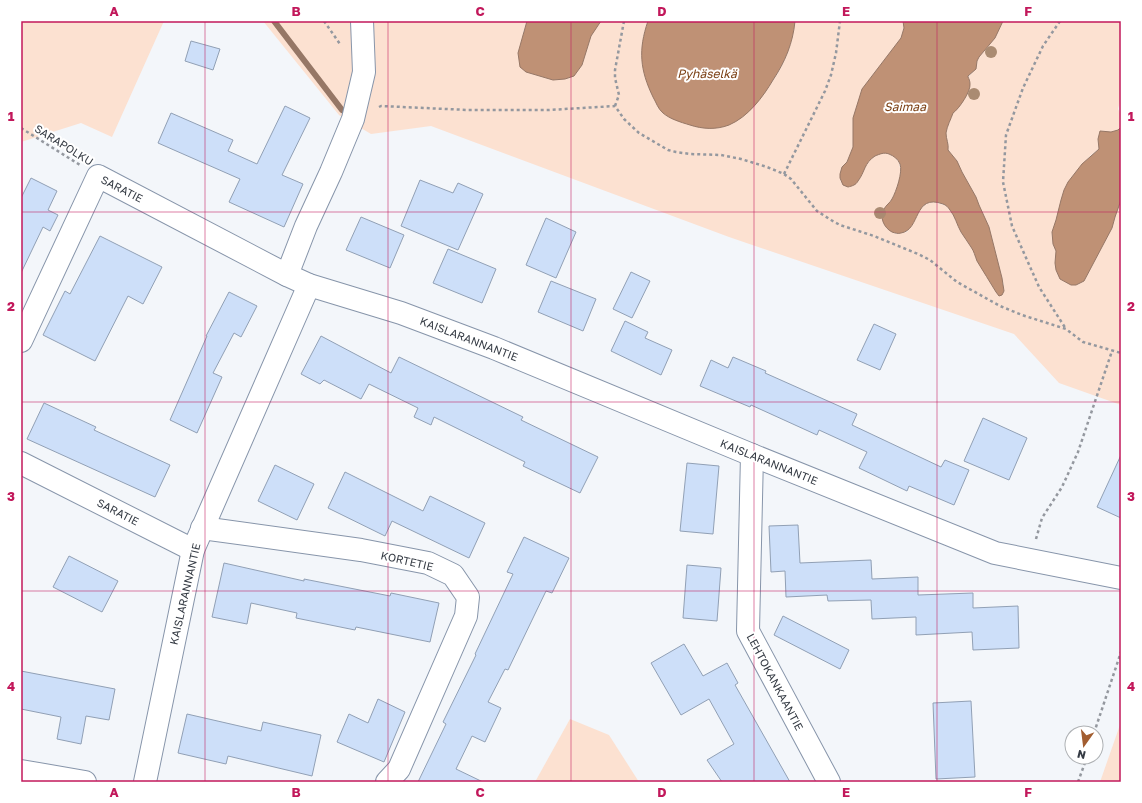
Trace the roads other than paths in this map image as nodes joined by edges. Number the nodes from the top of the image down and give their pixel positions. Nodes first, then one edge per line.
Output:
1 (362, 21) edge
2 (287, 275) junction
3 (309, 284) junction
4 (21, 341) edge
5 (752, 454) junction
6 (21, 463) edge
7 (202, 528) junction
8 (193, 550) junction
9 (1121, 578) edge
10 (21, 771) edge
11 (85, 782) edge
12 (145, 782) edge
13 (387, 782) edge
14 (829, 782) edge

1 - 2 street
2 - 3 street, SARATIE
2 - 4 street, SARATIE
3 - 5 street, KAISLARANNANTIE
3 - 7 street, KAISLARANNANTIE
5 - 9 street, KAISLARANNANTIE
5 - 14 street, LEHTOKANKAANTIE
6 - 8 street, SARATIE
7 - 8 street, KAISLARANNANTIE
7 - 13 street, KORTETIE
8 - 12 street, KAISLARANNANTIE
10 - 11 street

